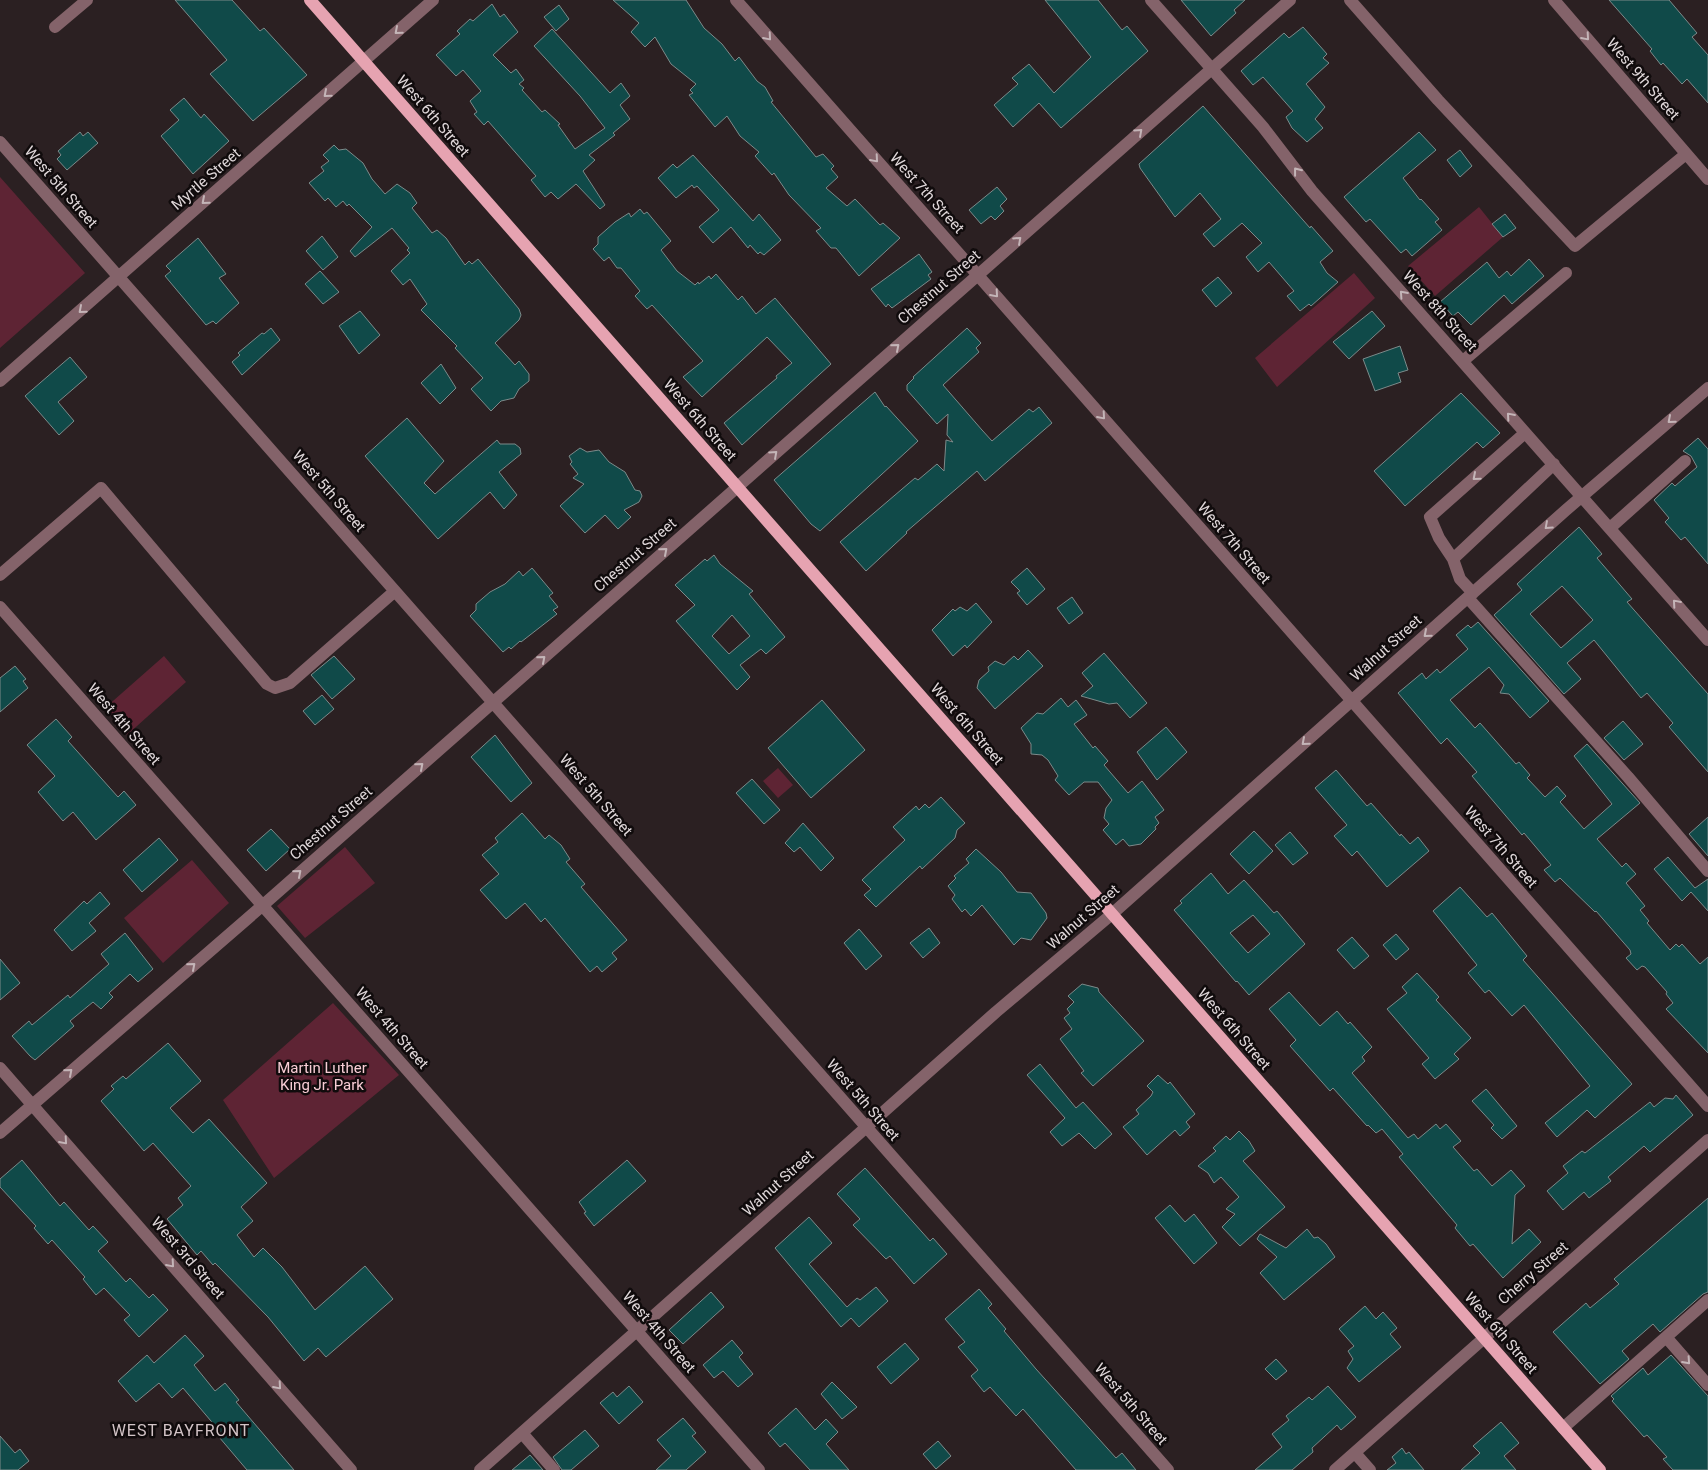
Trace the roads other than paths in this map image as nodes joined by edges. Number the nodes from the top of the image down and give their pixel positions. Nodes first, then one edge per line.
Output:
1 (87, 0) edge
2 (310, 0) edge
3 (433, 0) edge
4 (736, 0) edge
5 (1151, 0) edge
6 (1290, 0) edge
7 (1350, 0) edge
8 (1554, 0) edge
9 (55, 27) dead end
10 (363, 62) junction
11 (1211, 69) junction
12 (0, 142) edge
13 (1686, 154) junction
14 (1708, 178) edge
15 (1566, 273) dead end
16 (978, 275) junction
17 (118, 278) junction
18 (1463, 361) junction
19 (0, 381) edge
20 (1708, 388) edge
21 (1526, 433) junction
22 (1685, 461) dead end
23 (1554, 464) junction
24 (738, 487) junction
25 (1582, 497) junction
26 (1610, 528) junction
27 (1453, 559) junction
28 (0, 575) edge
29 (395, 591) junction
30 (1470, 596) junction
31 (0, 607) edge
32 (1708, 640) edge
33 (493, 702) junction
34 (1351, 702) junction
35 (1708, 871) edge
36 (262, 906) junction
37 (1112, 914) junction
38 (0, 1068) edge
39 (32, 1104) junction
40 (1708, 1106) edge
41 (865, 1127) junction
42 (0, 1133) edge
43 (1708, 1140) edge
44 (1708, 1300) edge
45 (637, 1331) junction
46 (1666, 1337) junction
47 (1485, 1339) junction
48 (1708, 1384) edge
49 (1563, 1428) junction
50 (522, 1433) junction
51 (1355, 1453) junction
52 (351, 1470) edge
53 (480, 1470) edge
54 (554, 1470) edge
55 (759, 1470) edge
56 (1168, 1470) edge
57 (1335, 1470) edge
58 (1370, 1470) edge
59 (1600, 1470) edge

1 - 9 street
2 - 10 main road, West 6th Street
3 -> 10 street, Myrtle Street
4 -> 16 street, West 7th Street
5 - 11 street, West 8th Street
6 - 11 street, Chestnut Street
7 - 13 street
8 -> 13 street, West 9th Street
10 -> 17 street, Myrtle Street
10 - 24 main road, West 6th Street
16 -> 11 street, Chestnut Street
18 -> 11 street, West 8th Street
12 - 17 street, West 5th Street
13 - 14 street, West 9th Street
15 - 18 street
24 -> 16 street, Chestnut Street
16 -> 34 street, West 7th Street
17 -> 19 street, Myrtle Street
17 - 29 street, West 5th Street
21 -> 18 street, West 8th Street
20 -> 25 street, Walnut Street
21 - 23 street, West 8th Street
21 -> 27 street
22 - 26 street
23 - 25 street, West 8th Street
23 - 27 street
33 -> 24 street, Chestnut Street
24 - 37 main road, West 6th Street
25 - 26 street, West 8th Street
25 -> 30 street, Walnut Street
32 -> 26 street, West 8th Street
27 - 30 street
28 - 29 street
29 - 33 street, West 5th Street
30 -> 34 street, Walnut Street
30 - 35 street
31 - 36 street, West 4th Street
36 -> 33 street, Chestnut Street
33 - 41 street, West 5th Street
34 -> 37 street, Walnut Street
34 - 40 street, West 7th Street
39 -> 36 street, Chestnut Street
36 - 45 street, West 4th Street
37 - 41 street, Walnut Street
37 - 47 main road, West 6th Street
38 - 39 street, West 3rd Street
39 - 42 street, Chestnut Street
39 -> 52 street, West 3rd Street
41 - 45 street, Walnut Street
41 - 56 street, West 5th Street
43 - 47 street, Cherry Street
44 - 46 street
45 - 50 street, Walnut Street
45 - 55 street, West 4th Street
46 -> 48 street
46 - 49 street
47 - 49 main road, West 6th Street
47 - 51 street, Cherry Street
49 - 59 main road, West 6th Street
50 - 53 street, Walnut Street
50 - 54 street
51 - 57 street, Cherry Street
51 - 58 street

